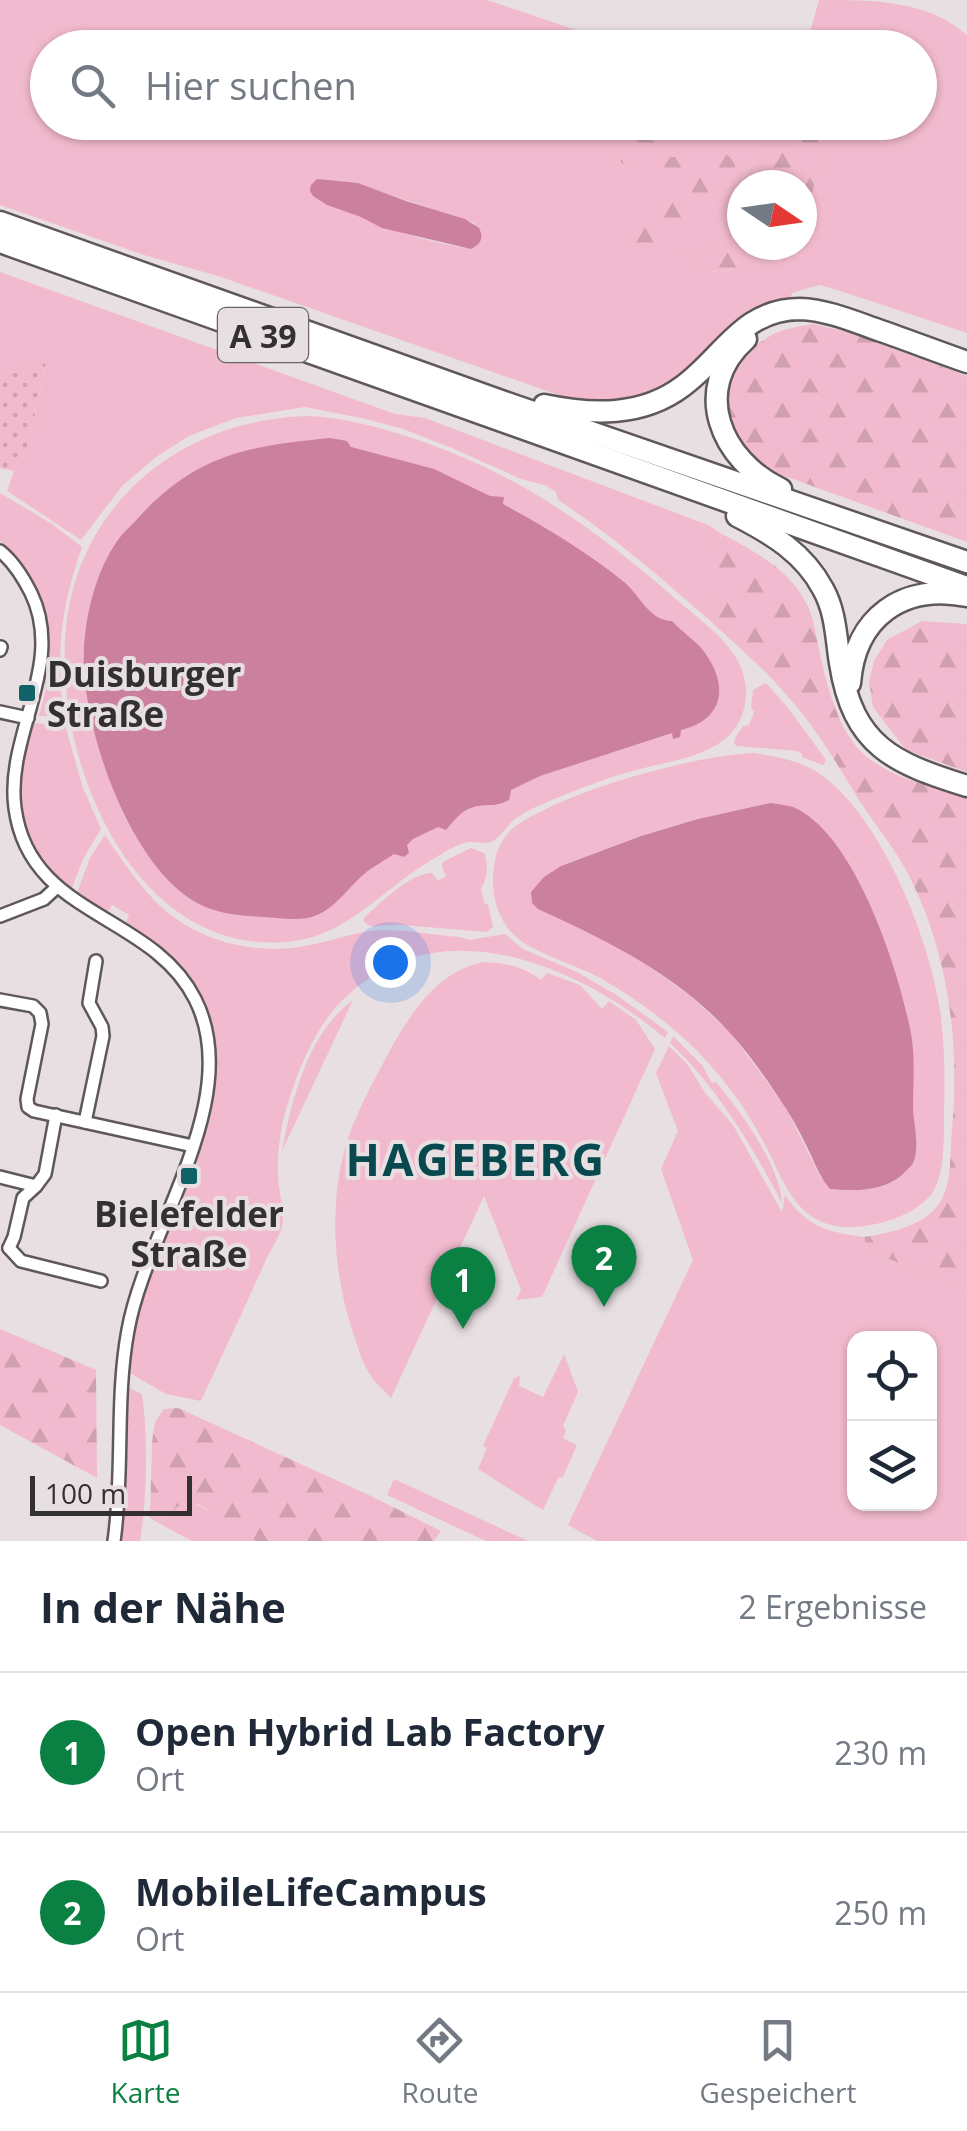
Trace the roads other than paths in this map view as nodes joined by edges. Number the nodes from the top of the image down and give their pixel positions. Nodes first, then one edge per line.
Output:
1 (0, 222) edge
2 (0, 242) edge
3 (818, 312) junction
4 (967, 362) edge
5 (469, 389) junction
6 (663, 478) junction
7 (841, 518) junction
8 (0, 551) edge
9 (967, 562) edge
10 (967, 587) edge
11 (967, 596) edge
12 (848, 700) junction
13 (0, 712) edge
14 (28, 718) junction
15 (967, 786) edge
16 (57, 888) junction
17 (0, 916) edge
18 (96, 961) dead end
19 (0, 1000) edge
20 (56, 1116) junction
21 (85, 1122) junction
22 (193, 1146) junction
23 (0, 1177) edge
24 (36, 1186) junction
25 (4, 1246) edge
26 (100, 1281) dead end
27 (114, 1541) edge

1 - 5 highway, A 39
2 - 6 highway, A 39
3 - 4 highway
3 - 5 highway
3 - 7 highway
5 - 7 highway, A 39
6 - 10 highway, A 39
6 - 12 highway
7 - 9 highway, A 39
8 - 14 street
11 - 12 highway
12 - 15 highway
13 - 14 street
14 - 16 street
16 - 17 street
16 - 22 street
18 - 21 street
19 - 20 street
20 - 21 street
20 - 24 street
21 - 22 street
22 - 27 street
23 - 24 street
24 - 25 street
25 - 26 street

